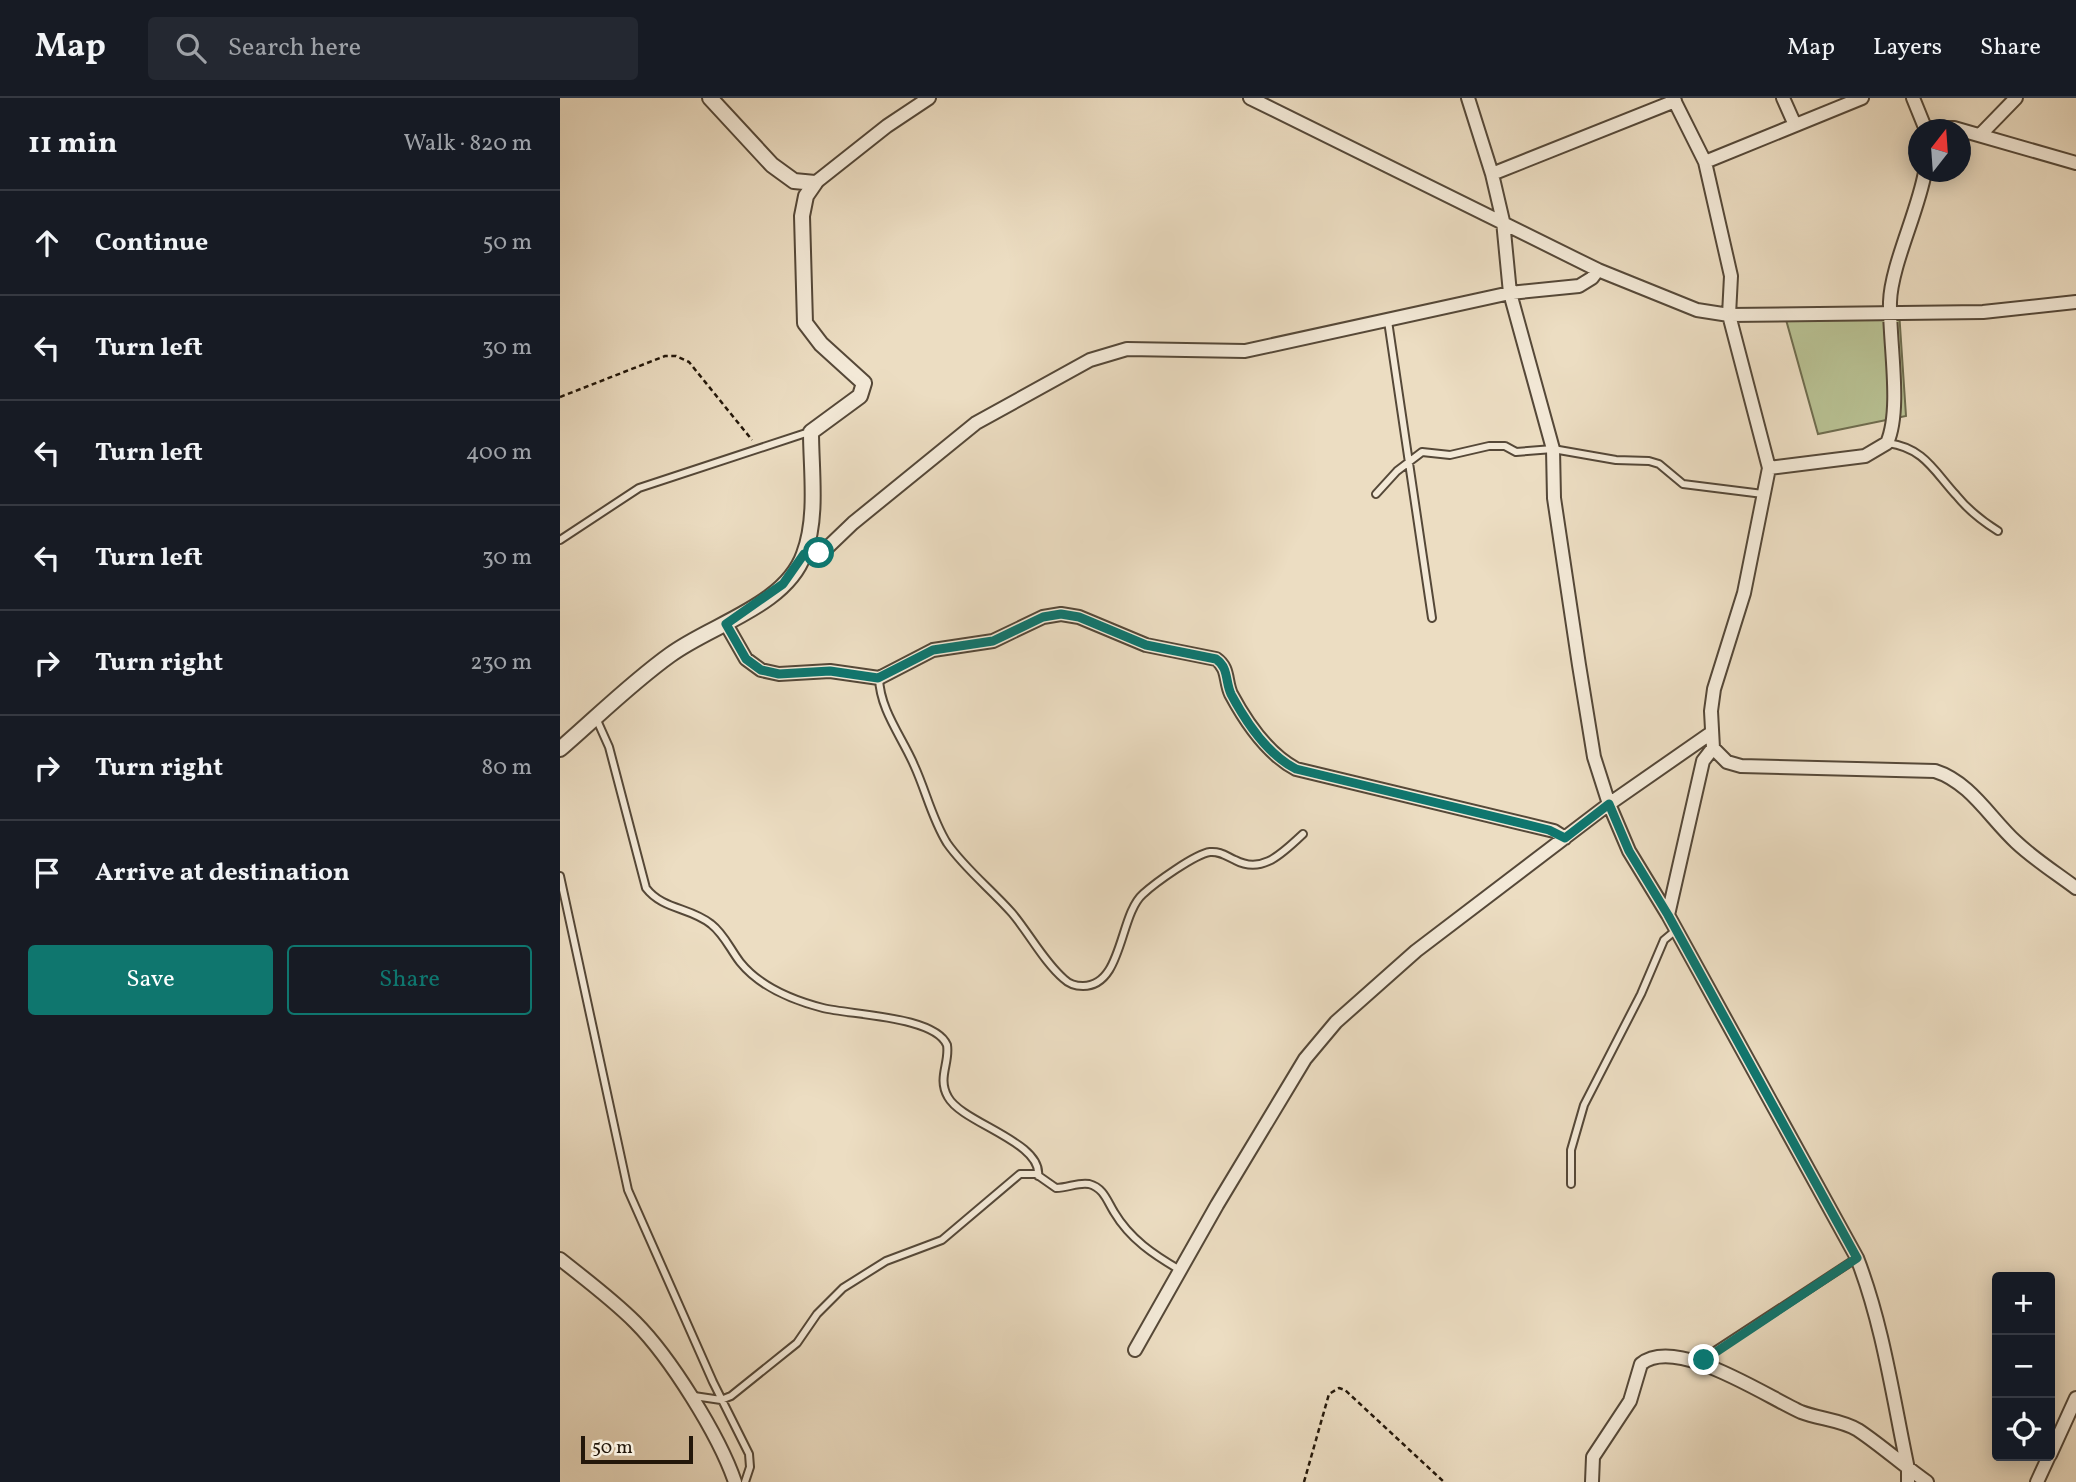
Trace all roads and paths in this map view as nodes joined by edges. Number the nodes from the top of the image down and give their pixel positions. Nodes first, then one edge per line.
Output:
1 (710, 98) edge
2 (929, 98) edge
3 (1250, 98) edge
4 (1468, 98) edge
5 (1783, 98) edge
6 (1862, 98) edge
7 (1913, 98) edge
8 (2016, 98) edge
9 (1674, 99) edge
10 (1267, 101) edge
11 (1922, 119) edge
12 (1795, 125) junction
13 (1971, 132) edge
14 (1981, 134) junction
15 (1705, 162) junction
16 (2076, 163) edge
17 (1492, 174) junction
18 (1923, 182) edge
19 (815, 183) junction
20 (1503, 222) junction
21 (1598, 270) junction
22 (1510, 293) junction
23 (2076, 302) edge
24 (1889, 312) junction
25 (1729, 315) junction
26 (1388, 321) junction
27 (560, 397) edge
28 (811, 432) junction
29 (1888, 443) junction
30 (757, 447) junction
31 (1553, 449) junction
32 (1408, 461) junction
33 (1769, 468) junction
34 (1376, 494) dead end
35 (1765, 494) junction
36 (1998, 531) dead end
37 (560, 540) edge
38 (804, 554) junction
39 (1432, 618) dead end
40 (726, 624) junction
41 (878, 678) junction
42 (596, 718) junction
43 (1711, 733) junction
44 (1713, 748) junction
45 (560, 749) edge
46 (1609, 804) junction
47 (1303, 834) dead end
48 (1565, 838) junction
49 (560, 876) edge
50 (2076, 888) edge
51 (1668, 915) junction
52 (1676, 930) junction
53 (1038, 1176) junction
54 (1571, 1184) dead end
55 (1857, 1258) junction
56 (560, 1259) edge
57 (1180, 1270) junction
58 (1135, 1350) dead end
59 (1702, 1364) junction
60 (688, 1395) junction
61 (2076, 1398) edge
62 (721, 1400) junction
63 (2055, 1444) edge
64 (2047, 1461) edge
65 (1908, 1475) edge
66 (735, 1482) edge
67 (746, 1482) edge
68 (1304, 1482) edge
69 (1444, 1482) edge
70 (1592, 1482) edge
71 (1927, 1482) edge
72 (2037, 1482) edge

1 - 19 street
2 - 19 street
3 - 10 street
4 - 17 street
5 - 12 street
6 - 12 street
7 - 11 street
8 - 14 street
9 - 15 street
9 - 17 street
10 - 20 street
12 - 15 street
13 - 14 street
14 - 16 street
15 - 25 street
17 - 20 street
18 - 24 street
19 - 28 street
20 - 21 street
20 - 22 street
21 - 22 street
21 - 25 street
22 - 26 street
22 - 31 street
23 - 24 street
24 - 25 street
24 - 29 street
25 - 33 street
26 - 32 lane
26 - 38 street
27 - 30 path
28 - 30 lane
28 - 38 street
29 - 33 street
29 - 36 lane
30 - 37 lane
31 - 32 lane
31 - 35 lane
31 - 46 street
32 - 34 lane
32 - 39 lane
33 - 35 street
35 - 43 street
38 - 40 street
40 - 41 street
40 - 42 street
41 - 47 lane
41 - 48 street
42 - 45 street
42 - 53 lane
43 - 44 street
43 - 46 street
44 - 50 street
44 - 51 street
46 - 48 street
46 - 51 street
48 - 57 street
49 - 62 lane
51 - 52 street
52 - 54 lane
52 - 55 street
53 - 57 lane
53 - 62 lane
55 - 59 lane
55 - 65 street
56 - 60 street
57 - 58 street
59 - 65 street
59 - 70 street
60 - 62 lane
60 - 66 street
61 - 63 street
62 - 67 lane
64 - 72 street
65 - 71 street
68 - 69 path

